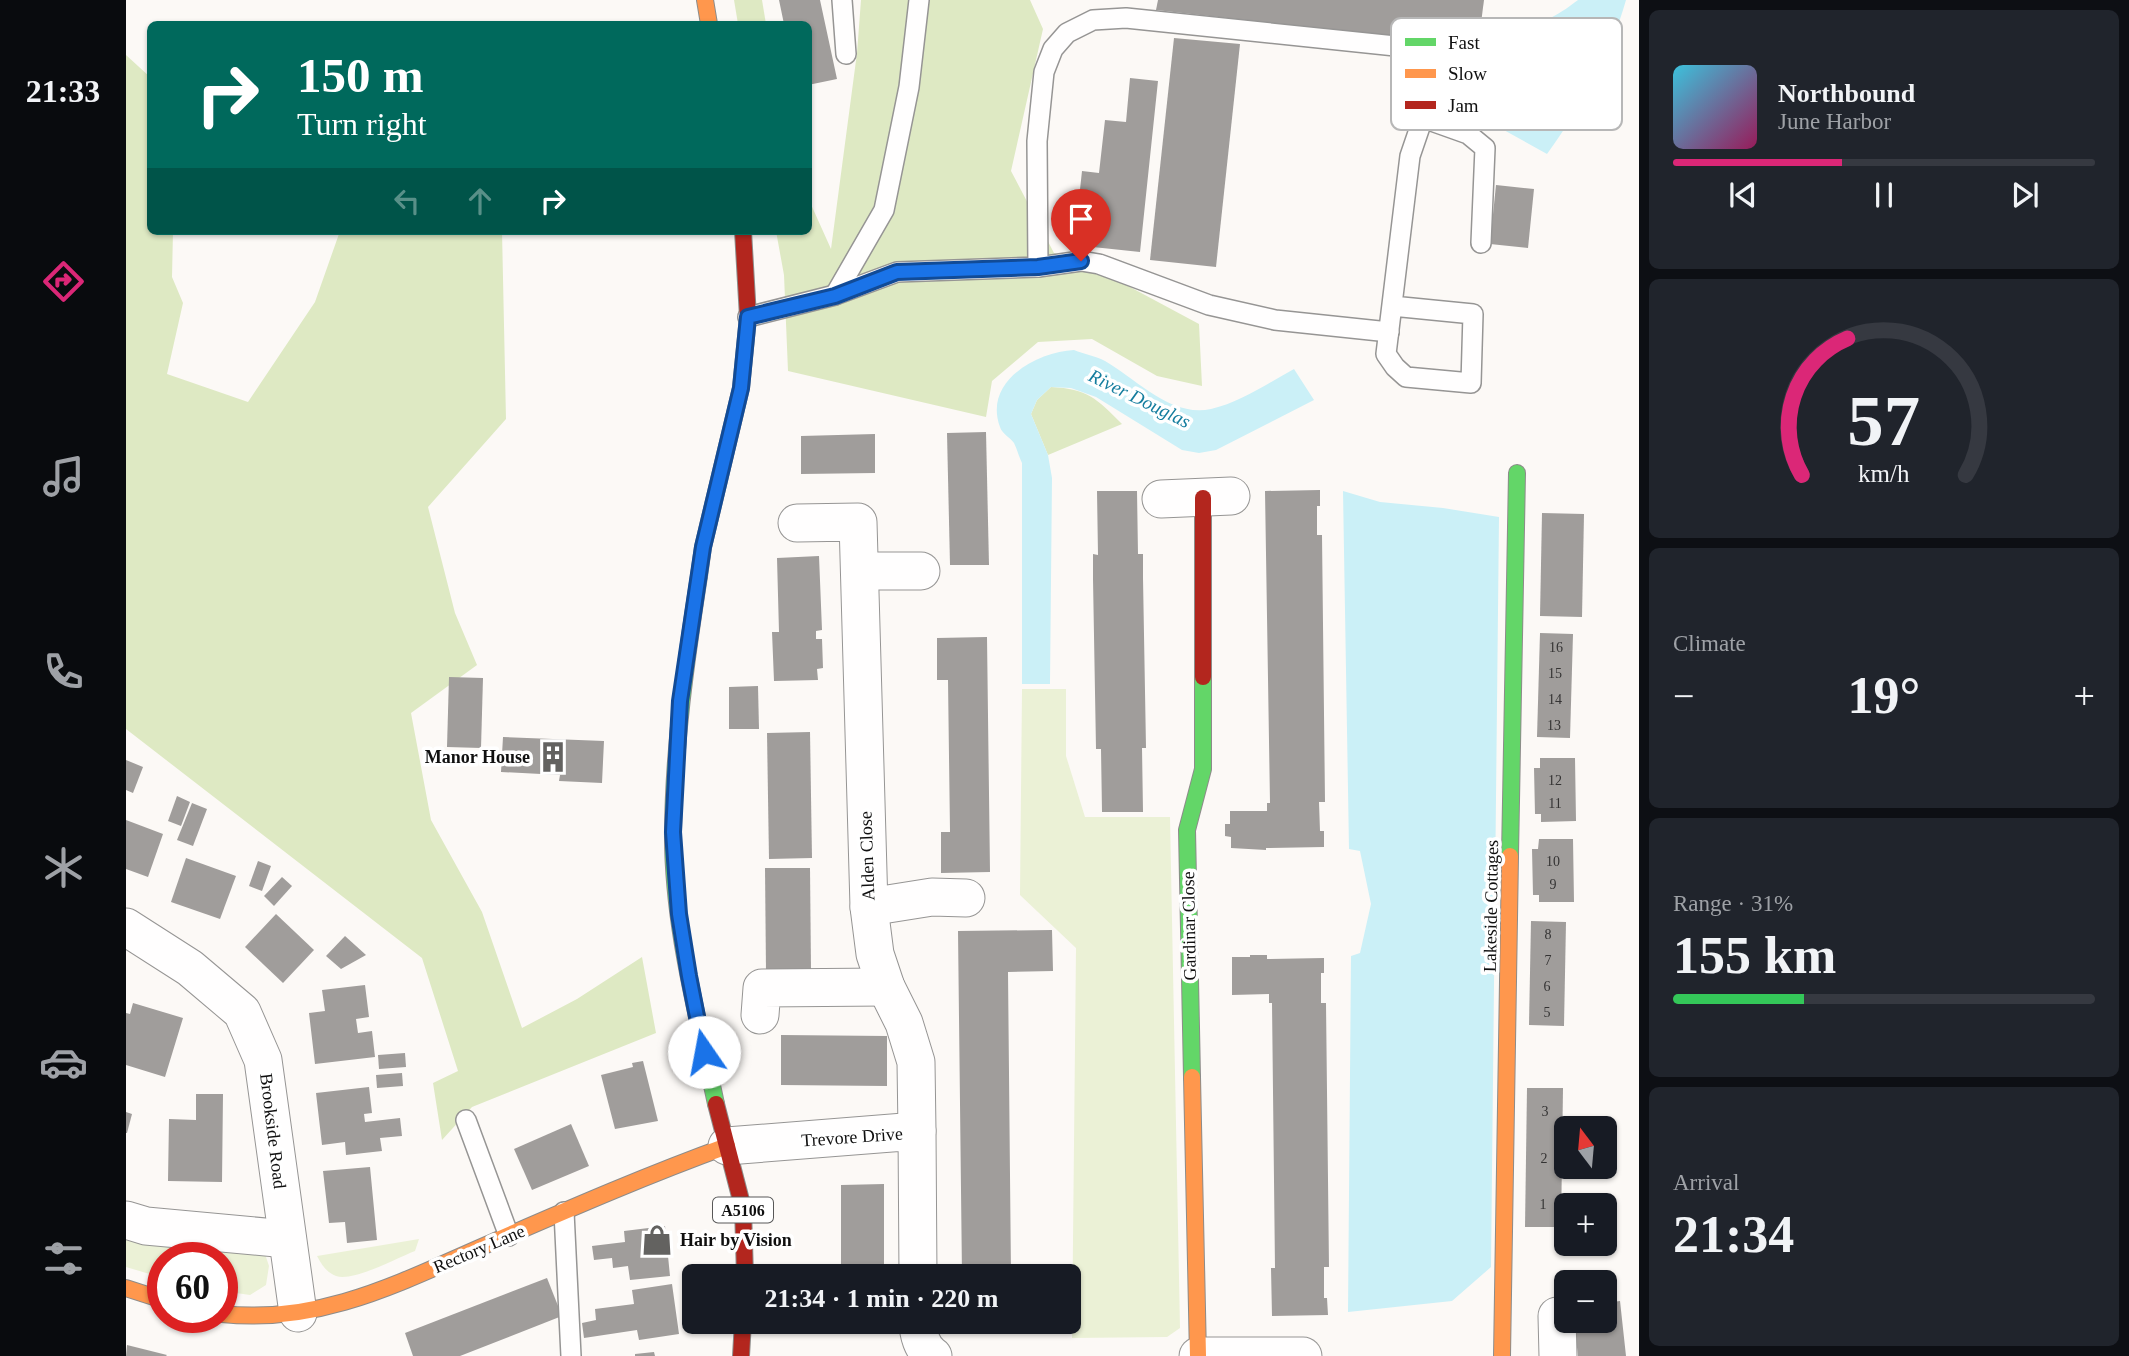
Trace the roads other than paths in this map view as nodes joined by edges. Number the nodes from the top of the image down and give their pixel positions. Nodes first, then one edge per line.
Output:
1 (705, 0) edge
2 (842, 0) edge
3 (919, 0) edge
4 (708, 21) edge
5 (1391, 46) edge
6 (846, 54) dead end
7 (1419, 130) edge
8 (1457, 130) edge
9 (743, 235) edge
10 (1481, 243) dead end
11 (1038, 267) junction
12 (835, 296) junction
13 (1392, 306) junction
14 (748, 317) junction
15 (1389, 332) junction
16 (1517, 473) dead end
17 (1217, 497) joint
18 (1161, 499) dead end
19 (797, 523) dead end
20 (860, 571) junction
21 (921, 571) dead end
22 (966, 898) dead end
23 (869, 906) junction
24 (126, 928) edge
25 (886, 987) junction
26 (760, 1015) dead end
27 (466, 1120) dead end
28 (917, 1131) junction
29 (727, 1146) junction
30 (565, 1212) junction
31 (126, 1220) edge
32 (509, 1236) junction
33 (287, 1239) junction
34 (745, 1264) edge
35 (918, 1264) edge
36 (126, 1288) edge
37 (147, 1295) edge
38 (298, 1313) junction
39 (238, 1315) edge
40 (1557, 1333) edge
41 (742, 1334) edge
42 (919, 1334) edge
43 (571, 1356) edge
44 (741, 1356) edge
45 (933, 1356) edge
46 (1198, 1356) edge
47 (1303, 1356) edge
48 (1502, 1356) edge
49 (1558, 1356) edge

1 - 4 main road
2 - 6 lane
3 - 12 lane
5 - 11 lane
7 - 13 lane
8 - 10 lane
9 - 14 main road, A5106
11 - 12 lane
11 - 15 lane
12 - 14 lane
13 - 15 lane
13 - 15 lane
14 - 29 main road, A5106
16 - 48 main road, Lakeside Cottages
17 - 18 street, Gardinar Close
17 - 46 main road, Gardinar Close
19 - 20 street, Alden Close
20 - 21 street
20 - 23 street, Alden Close
22 - 23 street
23 - 25 street, Alden Close
24 - 33 street, Brookside Road
25 - 26 street
25 - 28 street, Alden Close
27 - 32 lane
28 - 29 street, Trevore Drive
28 - 35 street, Trevore Drive
29 - 30 main road, Rectory Lane
29 - 34 main road, A5106
30 - 32 main road, Rectory Lane
30 - 43 lane
31 - 33 street
32 - 38 main road, Rectory Lane
33 - 38 street, Brookside Road
36 - 37 main road
38 - 39 main road, Rectory Lane
40 - 49 street
41 - 44 main road
42 - 45 street
46 - 47 street

